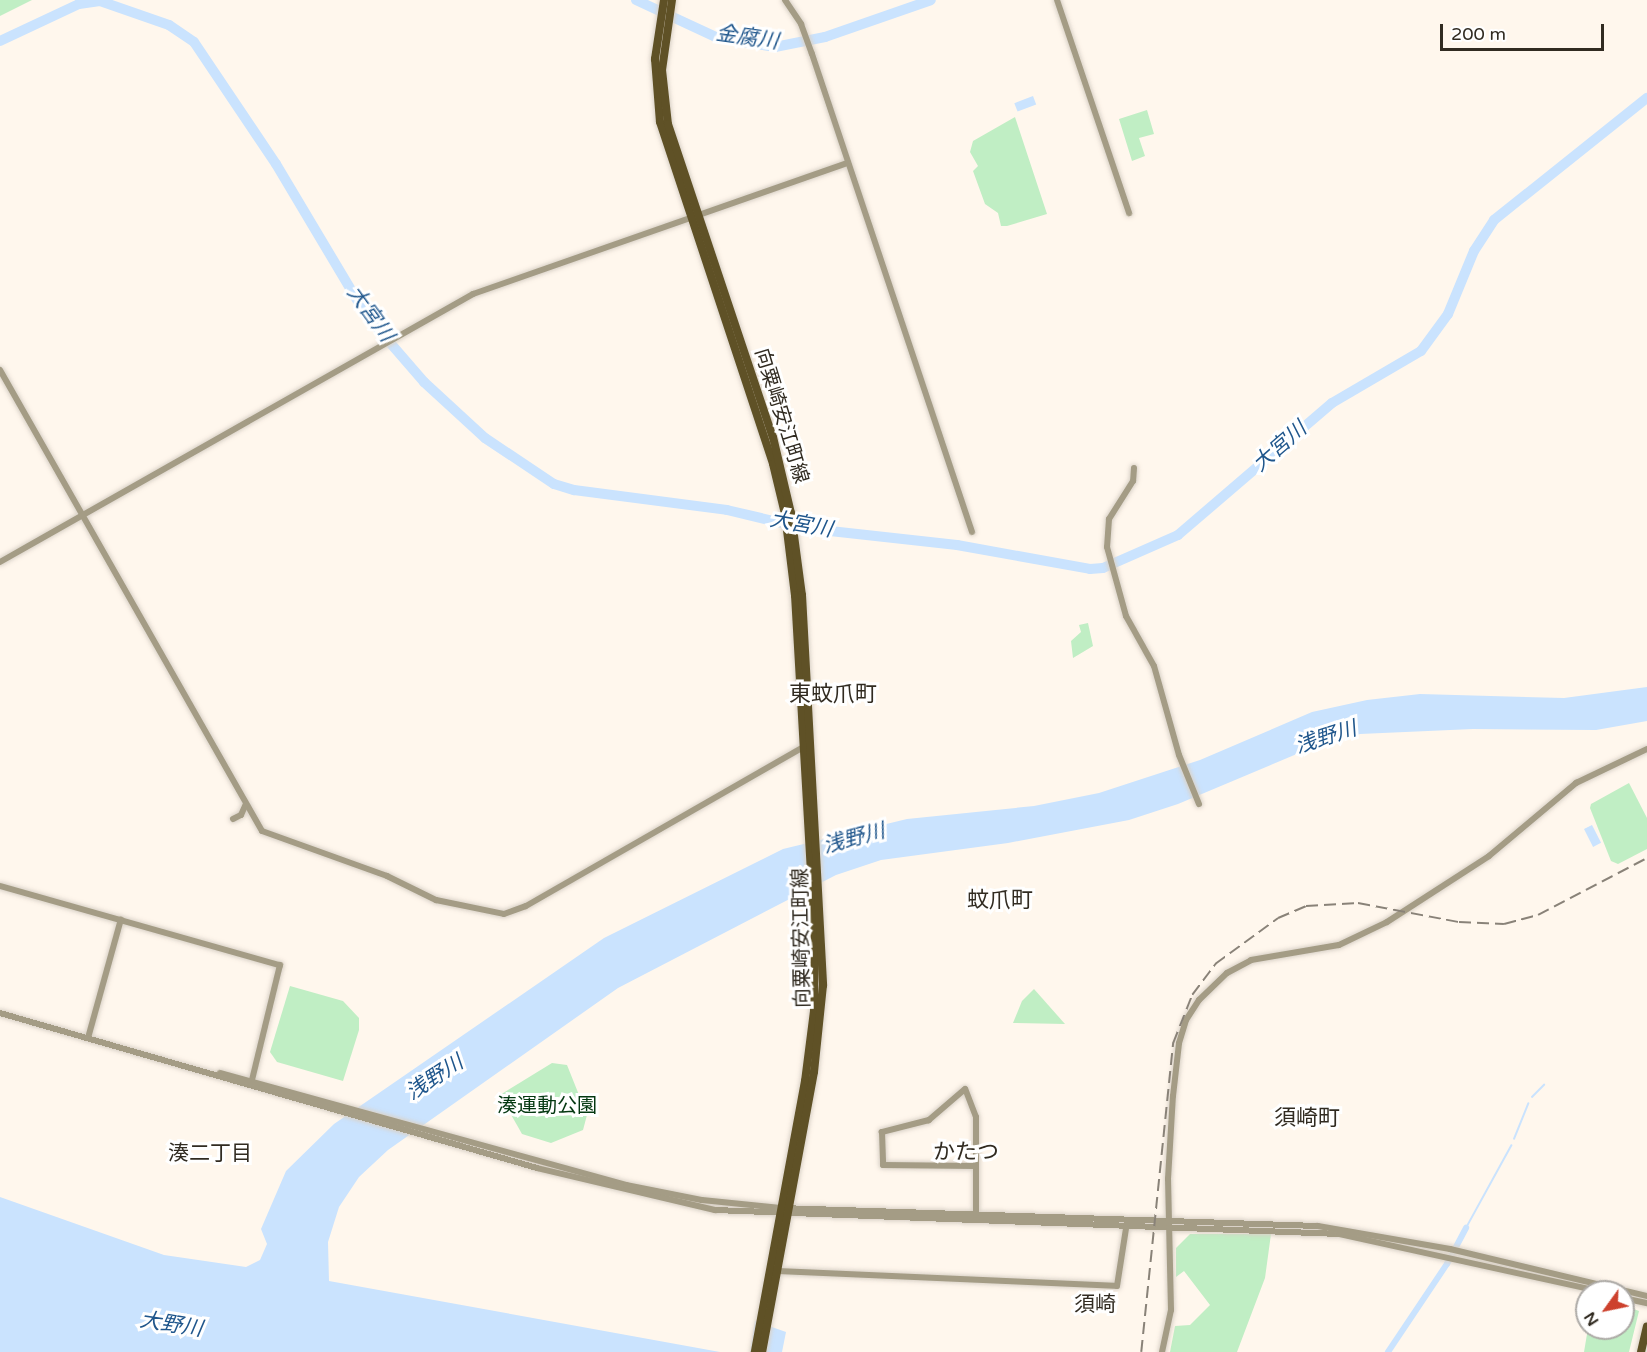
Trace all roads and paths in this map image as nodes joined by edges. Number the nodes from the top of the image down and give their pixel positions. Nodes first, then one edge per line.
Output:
1 (664, 0) edge
2 (672, 0) edge
3 (785, 0) edge
4 (1057, 0) edge
5 (659, 93) junction
6 (848, 163) junction
7 (1129, 213) dead end
8 (694, 216) junction
9 (0, 370) edge
10 (1134, 468) dead end
11 (82, 515) junction
12 (972, 532) dead end
13 (792, 537) junction
14 (0, 562) edge
15 (804, 747) junction
16 (1647, 749) edge
17 (808, 757) junction
18 (246, 803) junction
19 (1199, 804) dead end
20 (233, 819) dead end
21 (0, 886) edge
22 (121, 919) junction
23 (0, 1013) edge
24 (88, 1038) junction
25 (251, 1083) junction
26 (422, 1133) junction
27 (976, 1166) junction
28 (784, 1211) junction
29 (976, 1215) junction
30 (1127, 1221) junction
31 (1170, 1224) junction
32 (773, 1271) junction
33 (770, 1286) junction
34 (1575, 1286) edge
35 (1647, 1296) edge
36 (1647, 1327) edge
37 (755, 1352) edge
38 (762, 1352) edge
39 (1162, 1352) edge
40 (1641, 1352) edge

1 - 5 main road, 向粟崎安江町線
2 - 5 main road, 向粟崎安江町線
3 - 6 street
4 - 7 street
5 - 8 main road, 向粟崎安江町線
6 - 8 street
6 - 12 street
8 - 11 street
8 - 13 main road, 向粟崎安江町線
9 - 11 street
10 - 19 street
11 - 14 street
11 - 18 street
13 - 15 main road, 向粟崎安江町線
13 - 17 main road, 向粟崎安江町線
15 - 17 main road, 向粟崎安江町線
15 - 18 street
16 - 31 street
17 - 28 main road, 向粟崎安江町線
18 - 20 street
21 - 22 street
22 - 24 street
22 - 25 street
23 - 24 street
24 - 25 street
25 - 26 street
25 - 26 street
26 - 28 street
27 - 27 street
27 - 29 street
28 - 29 street
28 - 32 main road, 向粟崎安江町線
29 - 30 street
30 - 31 street
30 - 32 street
31 - 34 street
31 - 35 street
31 - 39 street
32 - 33 main road, 向粟崎安江町線
33 - 37 main road, 向粟崎安江町線
33 - 38 main road, 向粟崎安江町線
36 - 40 main road

